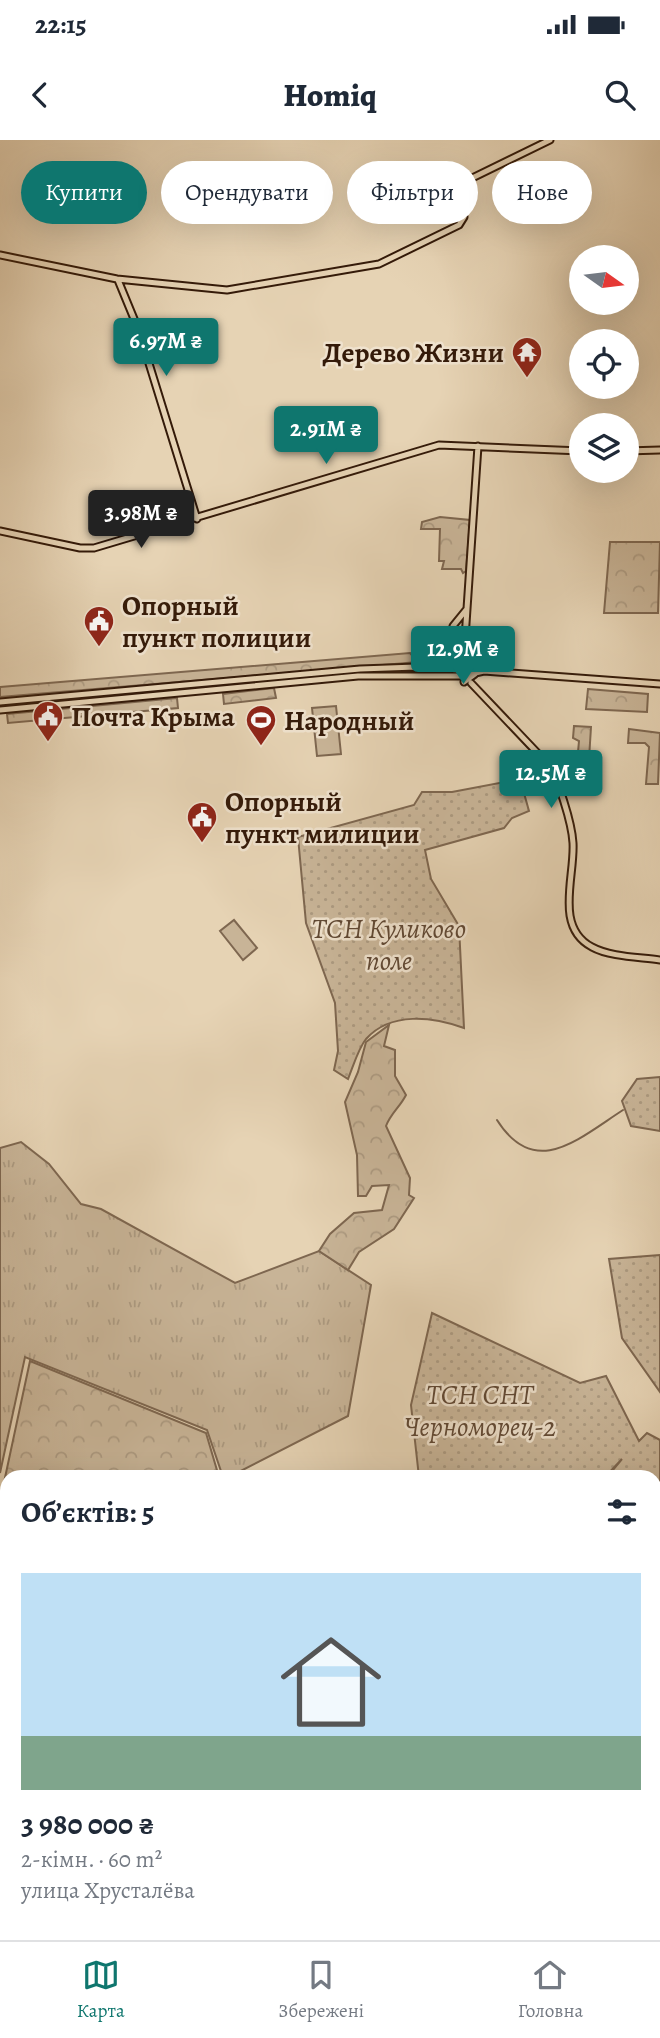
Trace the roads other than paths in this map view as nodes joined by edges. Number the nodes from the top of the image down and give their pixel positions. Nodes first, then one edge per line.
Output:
1 (550, 140) edge
2 (0, 255) edge
3 (117, 279) junction
4 (135, 282) junction
5 (123, 287) junction
6 (478, 446) junction
7 (660, 450) edge
8 (569, 451) edge
9 (639, 451) edge
10 (197, 519) junction
11 (0, 531) edge
12 (467, 610) junction
13 (453, 626) junction
14 (465, 627) junction
15 (464, 649) junction
16 (449, 668) junction
17 (477, 672) junction
18 (464, 677) junction
19 (660, 684) edge
20 (482, 693) junction
21 (0, 702) edge
22 (0, 710) edge
23 (660, 960) edge

1 - 4 main road
2 - 3 main road
3 - 4 main road
3 - 5 main road
4 - 5 main road
5 - 10 main road
6 - 8 main road
6 - 10 main road
6 - 12 main road
7 - 9 main road
10 - 11 main road
12 - 13 main road
12 - 14 main road
13 - 14 main road
13 - 16 main road
14 - 15 main road
15 - 17 main road
15 - 18 main road
16 - 18 main road
16 - 21 main road
17 - 18 main road
17 - 18 main road
17 - 19 main road
17 - 20 main road
18 - 20 main road
18 - 22 main road
20 - 23 main road

